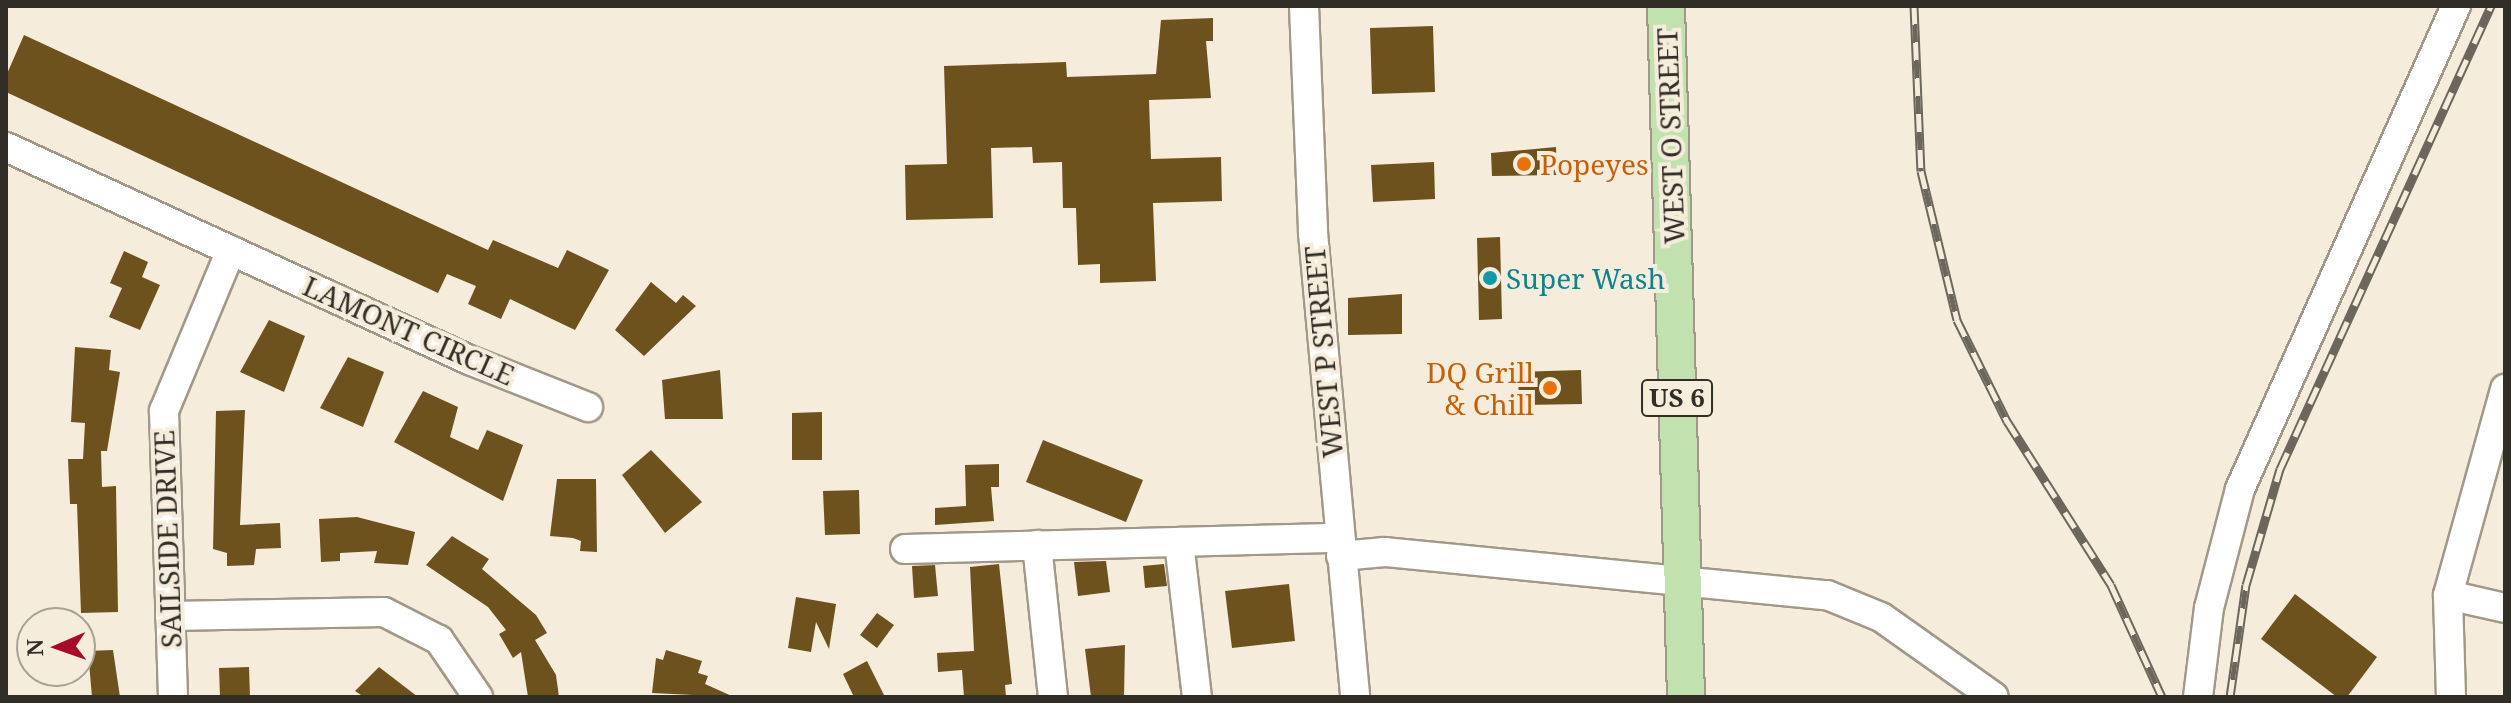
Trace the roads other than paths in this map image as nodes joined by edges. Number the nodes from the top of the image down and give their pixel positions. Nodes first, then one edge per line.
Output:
1 (1304, 6) edge
2 (1666, 6) edge
3 (2456, 6) edge
4 (6, 147) edge
5 (231, 250) junction
6 (2505, 389) edge
7 (588, 407) dead end
8 (2500, 426) edge
9 (1179, 542) junction
10 (1037, 545) junction
11 (1340, 547) junction
12 (905, 549) dead end
13 (1682, 579) junction
14 (2448, 595) junction
15 (2505, 608) edge
16 (170, 616) junction
17 (173, 697) edge
18 (478, 697) edge
19 (1053, 697) edge
20 (1197, 697) edge
21 (1355, 697) edge
22 (1686, 697) edge
23 (1994, 697) edge
24 (2198, 697) edge
25 (2451, 697) edge

1 - 11 street, WEST P STREET
2 - 13 main road, WEST O STREET / US 6
3 - 24 street
4 - 5 street, LAMONT CIRCLE
5 - 7 street, LAMONT CIRCLE
5 - 16 street, SAILSIDE DRIVE
6 - 8 street
8 - 14 street
9 - 10 street
9 - 11 street
9 - 20 street
10 - 12 street
10 - 19 street
11 - 13 street
11 - 21 street, WEST P STREET
13 - 22 main road, WEST O STREET / US 6
13 - 23 street
14 - 15 street
14 - 25 street
16 - 17 street, SAILSIDE DRIVE
16 - 18 street

